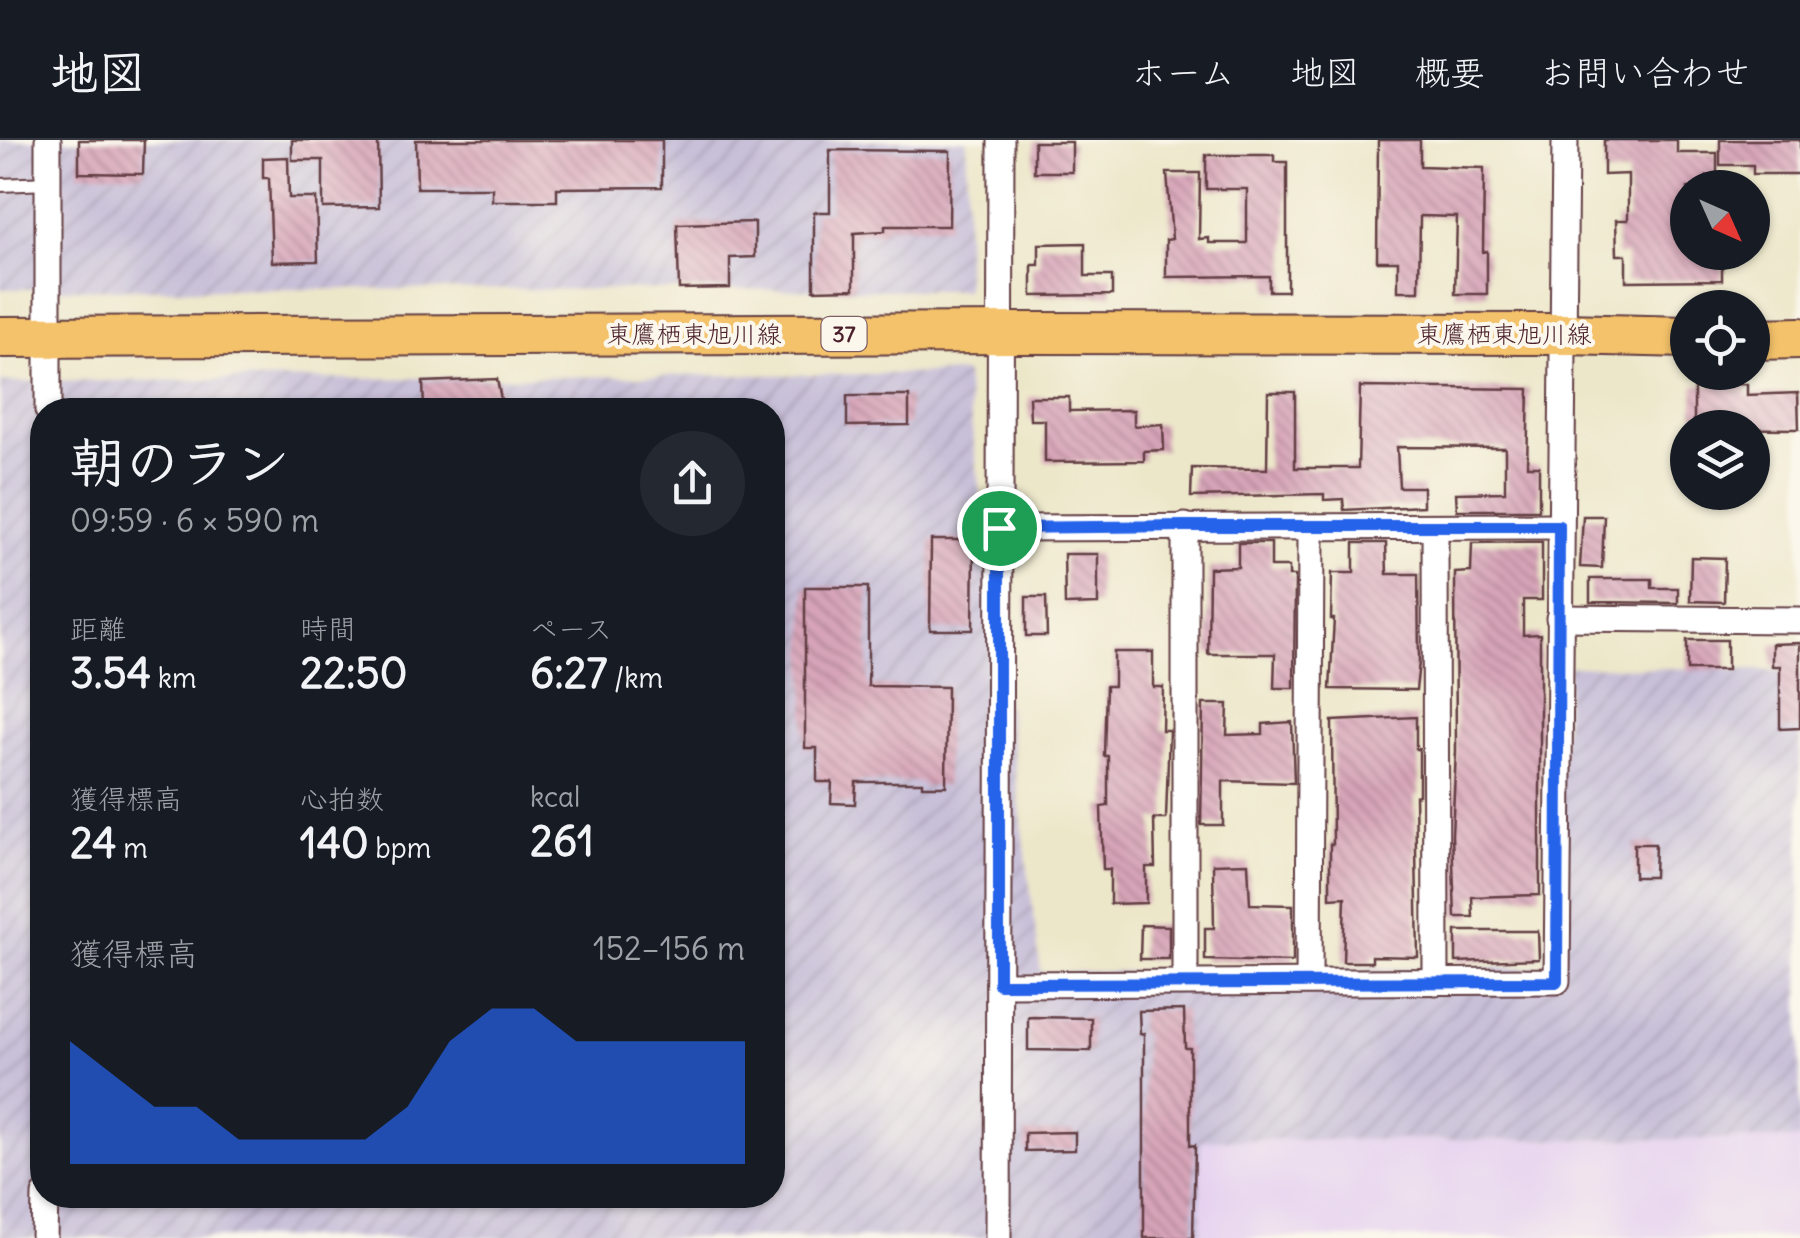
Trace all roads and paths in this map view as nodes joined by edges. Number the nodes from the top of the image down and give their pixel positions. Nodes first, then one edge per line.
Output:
1 (48, 140) edge
2 (1000, 140) edge
3 (1565, 140) edge
4 (48, 183) junction
5 (0, 185) edge
6 (1000, 333) junction
7 (1564, 334) junction
8 (0, 337) edge
9 (1670, 337) edge
10 (48, 338) junction
11 (1800, 338) edge
12 (1770, 339) edge
13 (48, 398) edge
14 (1185, 526) junction
15 (1559, 526) junction
16 (1435, 527) junction
17 (999, 528) junction
18 (1310, 528) junction
19 (1558, 618) junction
20 (1800, 620) edge
21 (1185, 981) junction
22 (1310, 981) junction
23 (1436, 982) junction
24 (999, 984) junction
25 (44, 1208) edge
26 (44, 1238) edge
27 (998, 1238) edge

1 - 4 street
2 - 6 street
3 - 7 street
4 - 5 lane
4 - 10 street
6 - 7 main road, 東鷹栖東旭川線 / 37
6 - 10 main road, 東鷹栖東旭川線 / 37
6 - 17 street
7 - 9 main road, 東鷹栖東旭川線 / 37
7 - 15 street
8 - 10 main road, 東鷹栖東旭川線 / 37
10 - 13 street
11 - 12 main road
14 - 17 street
14 - 18 street
14 - 21 street
15 - 16 street
15 - 19 street
16 - 18 street
16 - 23 street
17 - 24 street
18 - 22 street
19 - 20 street
19 - 23 street
21 - 22 street
21 - 24 street
22 - 23 street
24 - 27 street
25 - 26 street

